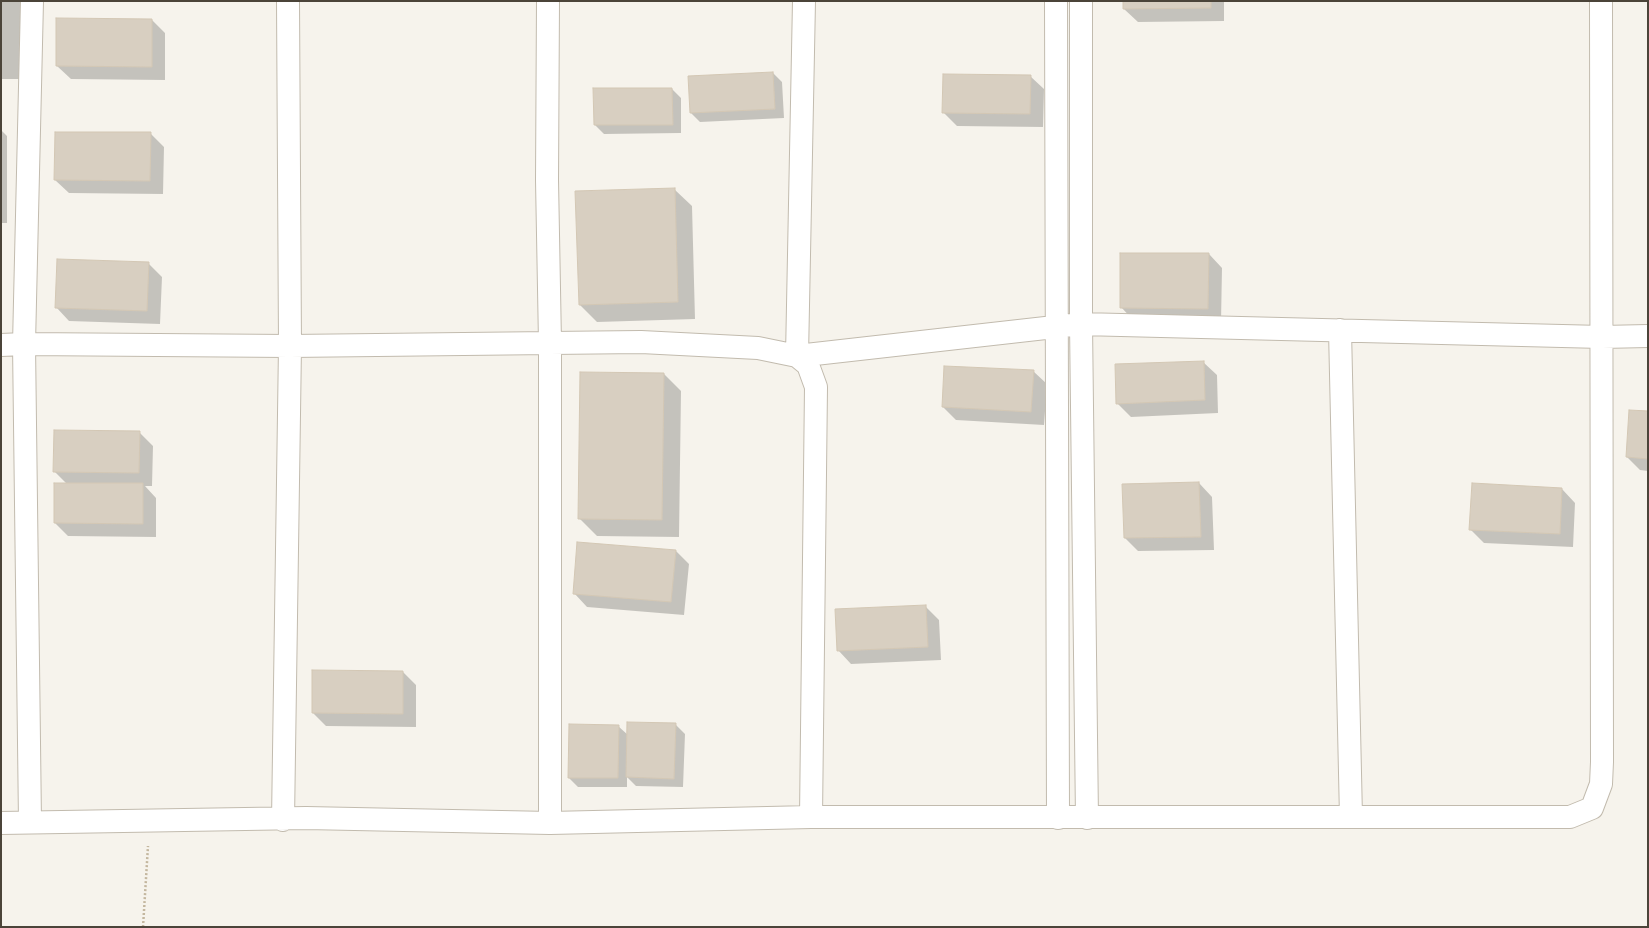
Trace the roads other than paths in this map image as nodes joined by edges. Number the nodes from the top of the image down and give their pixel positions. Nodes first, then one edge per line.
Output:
1 (32, 1) edge
2 (288, 1) edge
3 (548, 1) edge
4 (804, 1) edge
5 (1056, 1) edge
6 (1081, 1) edge
7 (1601, 1) edge
8 (1081, 324) junction
9 (1057, 326) junction
10 (1340, 330) junction
11 (1648, 336) edge
12 (1602, 337) junction
13 (550, 343) junction
14 (24, 344) junction
15 (1, 345) edge
16 (290, 346) junction
17 (797, 356) junction
18 (811, 817) junction
19 (1351, 817) junction
20 (1058, 818) junction
21 (1087, 818) junction
22 (283, 820) junction
23 (1, 822) edge
24 (30, 822) junction
25 (550, 823) junction

1 - 14 street
2 - 16 street
3 - 13 street
4 - 17 street
5 - 9 street
6 - 8 street
7 - 12 street
8 - 9 street
8 - 10 street
8 - 21 street
9 - 17 street
9 - 20 street
10 - 12 street
10 - 19 street
11 - 12 street
12 - 19 street
13 - 16 street
13 - 17 street
13 - 25 street
14 - 15 street
14 - 16 street
14 - 24 street
16 - 22 street
17 - 18 street
18 - 20 street
18 - 25 street
19 - 21 street
20 - 21 street
22 - 24 street
22 - 25 street
23 - 24 street

